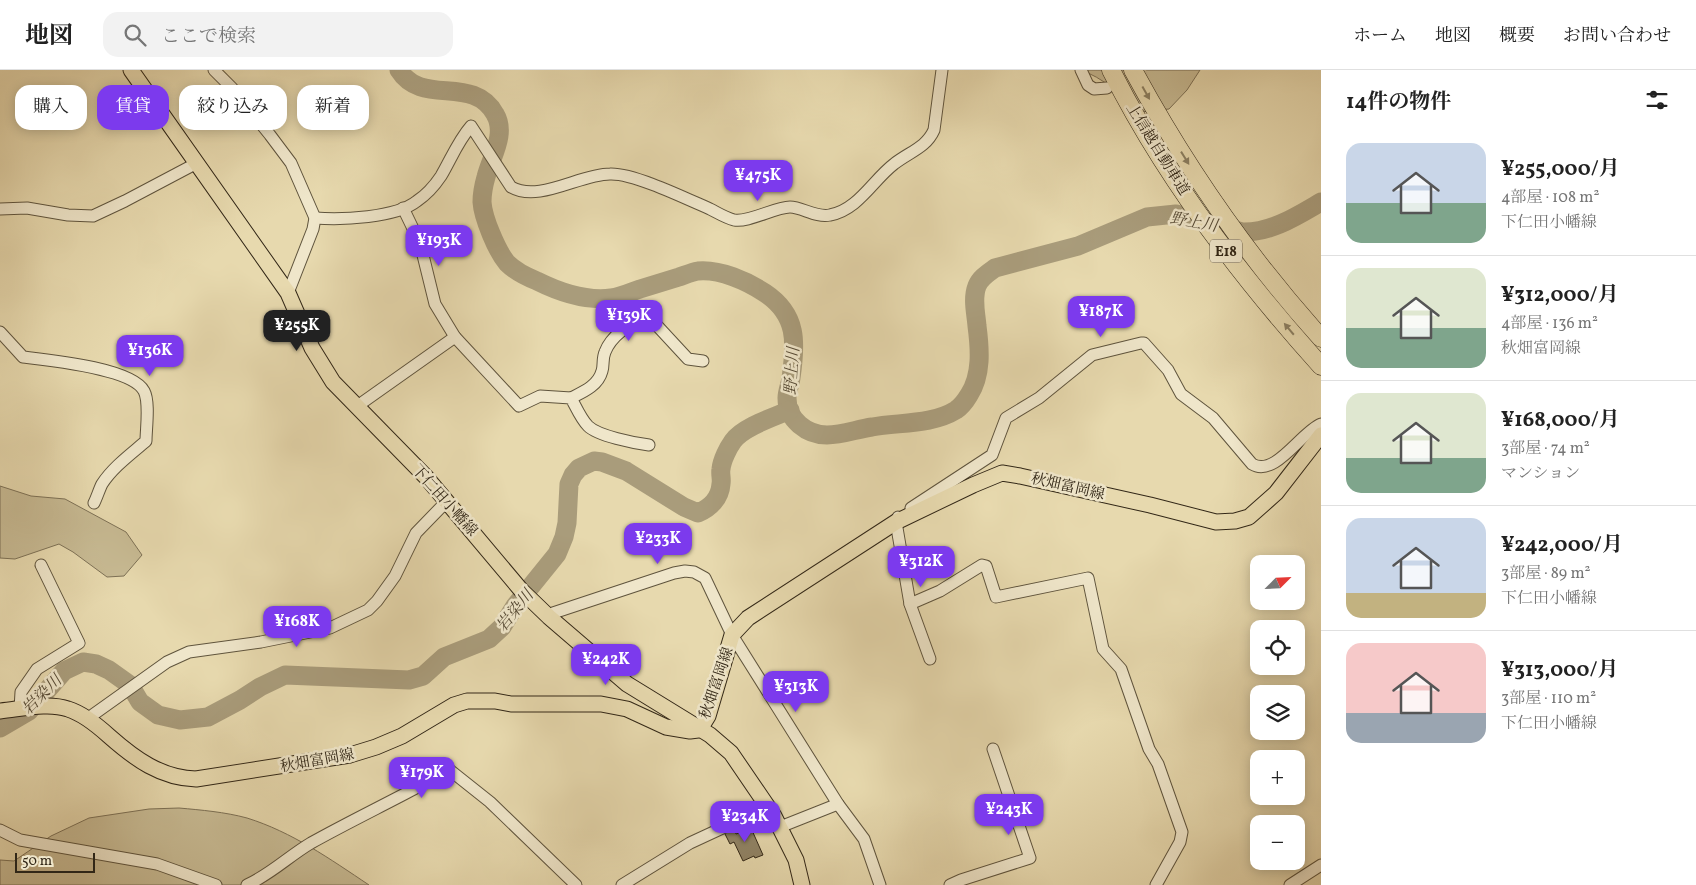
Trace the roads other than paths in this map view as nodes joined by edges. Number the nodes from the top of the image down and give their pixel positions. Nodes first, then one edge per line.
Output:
1 (131, 70) edge
2 (214, 70) edge
3 (942, 70) edge
4 (1081, 70) edge
5 (1111, 70) edge
6 (1133, 70) edge
7 (1107, 88) dead end
8 (197, 162) junction
9 (403, 208) junction
10 (0, 209) edge
11 (315, 218) junction
12 (288, 293) junction
13 (0, 332) edge
14 (455, 337) junction
15 (1321, 338) edge
16 (703, 361) dead end
17 (1321, 366) edge
18 (571, 398) junction
19 (356, 407) junction
20 (1321, 424) edge
21 (1321, 435) edge
22 (649, 445) dead end
23 (447, 501) junction
24 (94, 503) dead end
25 (896, 522) junction
26 (41, 565) dead end
27 (910, 604) junction
28 (544, 612) junction
29 (732, 635) junction
30 (930, 659) dead end
31 (20, 709) junction
32 (0, 711) edge
33 (87, 719) junction
34 (700, 729) junction
35 (994, 749) dead end
36 (838, 804) junction
37 (777, 822) junction
38 (0, 830) edge
39 (1321, 865) edge
40 (216, 885) edge
41 (247, 885) edge
42 (576, 885) edge
43 (622, 885) edge
44 (802, 885) edge
45 (880, 885) edge
46 (950, 885) edge
47 (1156, 885) edge
48 (1290, 885) edge

1 - 8 main road, 下仁田小幡線
2 - 11 street
3 - 9 street
4 - 7 street
17 -> 5 highway, 上信越自動車道 / E18
6 -> 15 highway, 上信越自動車道 / E18
8 - 10 street
8 - 12 main road, 下仁田小幡線
9 - 11 street
9 - 14 street
11 - 12 street
12 - 19 main road, 下仁田小幡線
13 - 24 street
14 - 18 street
14 - 19 street
16 - 18 street
18 - 22 street
19 - 23 main road, 下仁田小幡線
20 - 25 street
21 - 25 main road, 秋畑富岡線
23 - 28 main road, 下仁田小幡線
23 - 33 street
25 - 27 street
25 - 29 main road, 秋畑富岡線
26 - 31 street
27 - 30 street
27 - 47 street
28 - 29 street
28 - 34 main road, 下仁田小幡線
29 - 34 main road, 秋畑富岡線
29 - 36 street
31 - 32 main road, 秋畑富岡線
31 - 33 main road, 秋畑富岡線
33 - 34 main road, 秋畑富岡線
34 - 37 main road, 下仁田小幡線
35 - 46 street
36 - 37 street
36 - 45 street
37 - 43 street
37 - 44 main road, 下仁田小幡線
38 - 40 street
39 - 48 street
41 - 42 street

